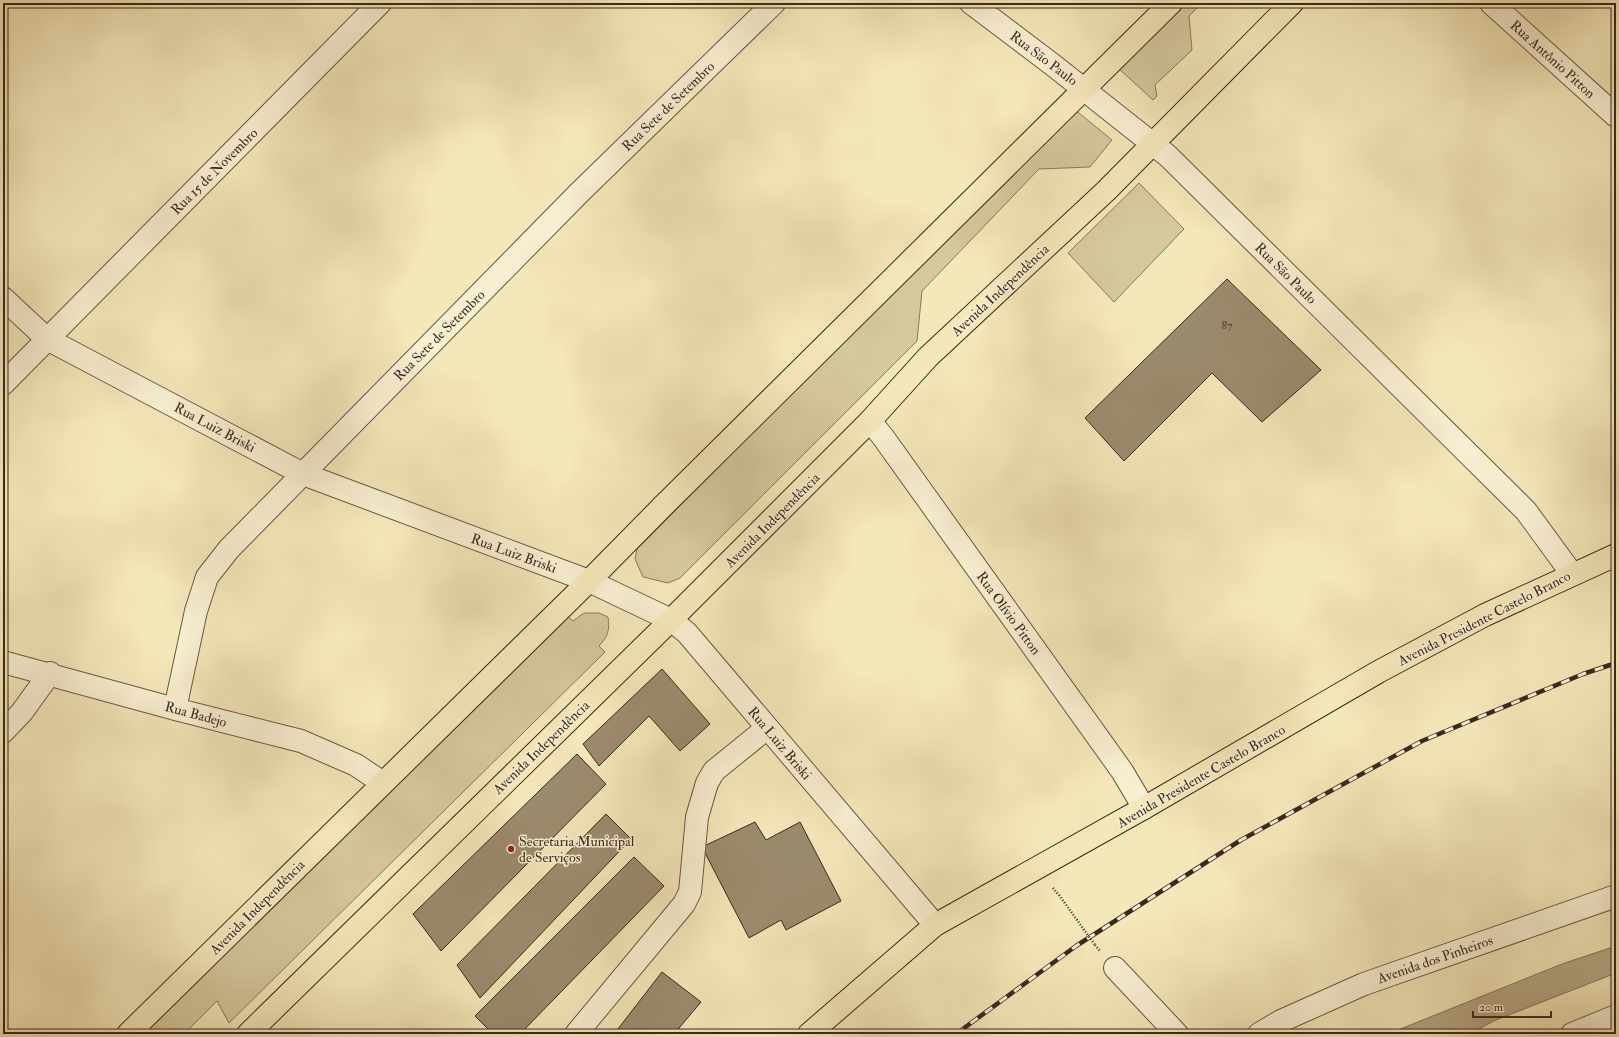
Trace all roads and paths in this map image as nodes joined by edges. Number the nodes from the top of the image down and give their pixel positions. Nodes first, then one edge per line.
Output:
1 (380, 3) edge
2 (774, 3) edge
3 (971, 3) edge
4 (1171, 3) edge
5 (1292, 3) edge
6 (1491, 3) edge
7 (1084, 89) junction
8 (1616, 116) edge
9 (1153, 144) junction
10 (3, 298) edge
11 (47, 339) junction
12 (3, 384) edge
13 (870, 421) junction
14 (303, 474) junction
15 (1616, 555) edge
16 (1572, 574) junction
17 (589, 581) junction
18 (671, 620) junction
19 (3, 662) edge
20 (50, 673) junction
21 (175, 709) junction
22 (767, 728) junction
23 (3, 732) edge
24 (383, 783) junction
25 (1144, 808) junction
26 (1059, 895) dead end
27 (1616, 896) edge
28 (934, 925) junction
29 (1095, 945) dead end
30 (1115, 968) dead end
31 (1616, 1016) edge
32 (128, 1034) edge
33 (248, 1034) edge
34 (576, 1034) edge
35 (809, 1034) edge
36 (1177, 1034) edge
37 (1259, 1034) edge
38 (1572, 1034) edge

1 - 11 street, Rua 15 de Novembro
2 - 14 street, Rua Sete de Setembro
3 - 7 street, Rua São Paulo
4 - 7 main road, Avenida Independência
5 - 9 main road, Avenida Independência
6 - 8 street, Rua Antônio Pitton
7 - 9 street, Rua São Paulo
7 - 17 main road, Avenida Independência
9 - 13 main road, Avenida Independência
9 - 16 street, Rua São Paulo
10 - 11 street, Rua Luiz Briski
11 - 12 street, Rua 15 de Novembro
11 - 14 street, Rua Luiz Briski
13 - 18 main road, Avenida Independência
13 - 25 street, Rua Olívio Pitton
14 - 17 street, Rua Luiz Briski
14 - 21 street, Rua Sete de Setembro
15 - 16 main road, Avenida Presidente Castelo Branco
16 - 25 main road, Avenida Presidente Castelo Branco
17 - 18 street, Rua Luiz Briski
17 - 24 main road, Avenida Independência
18 - 22 street, Rua Luiz Briski
18 - 33 main road, Avenida Independência
19 - 20 street, Rua Badejo
20 - 21 street, Rua Badejo
20 - 23 street
21 - 24 street, Rua Badejo
22 - 28 street, Rua Luiz Briski
22 - 34 street
24 - 32 main road, Avenida Independência
25 - 28 main road, Avenida Presidente Castelo Branco
26 - 29 path, bridge
27 - 37 street, Avenida dos Pinheiros
28 - 35 main road, Avenida Presidente Castelo Branco
30 - 36 street
31 - 38 street

